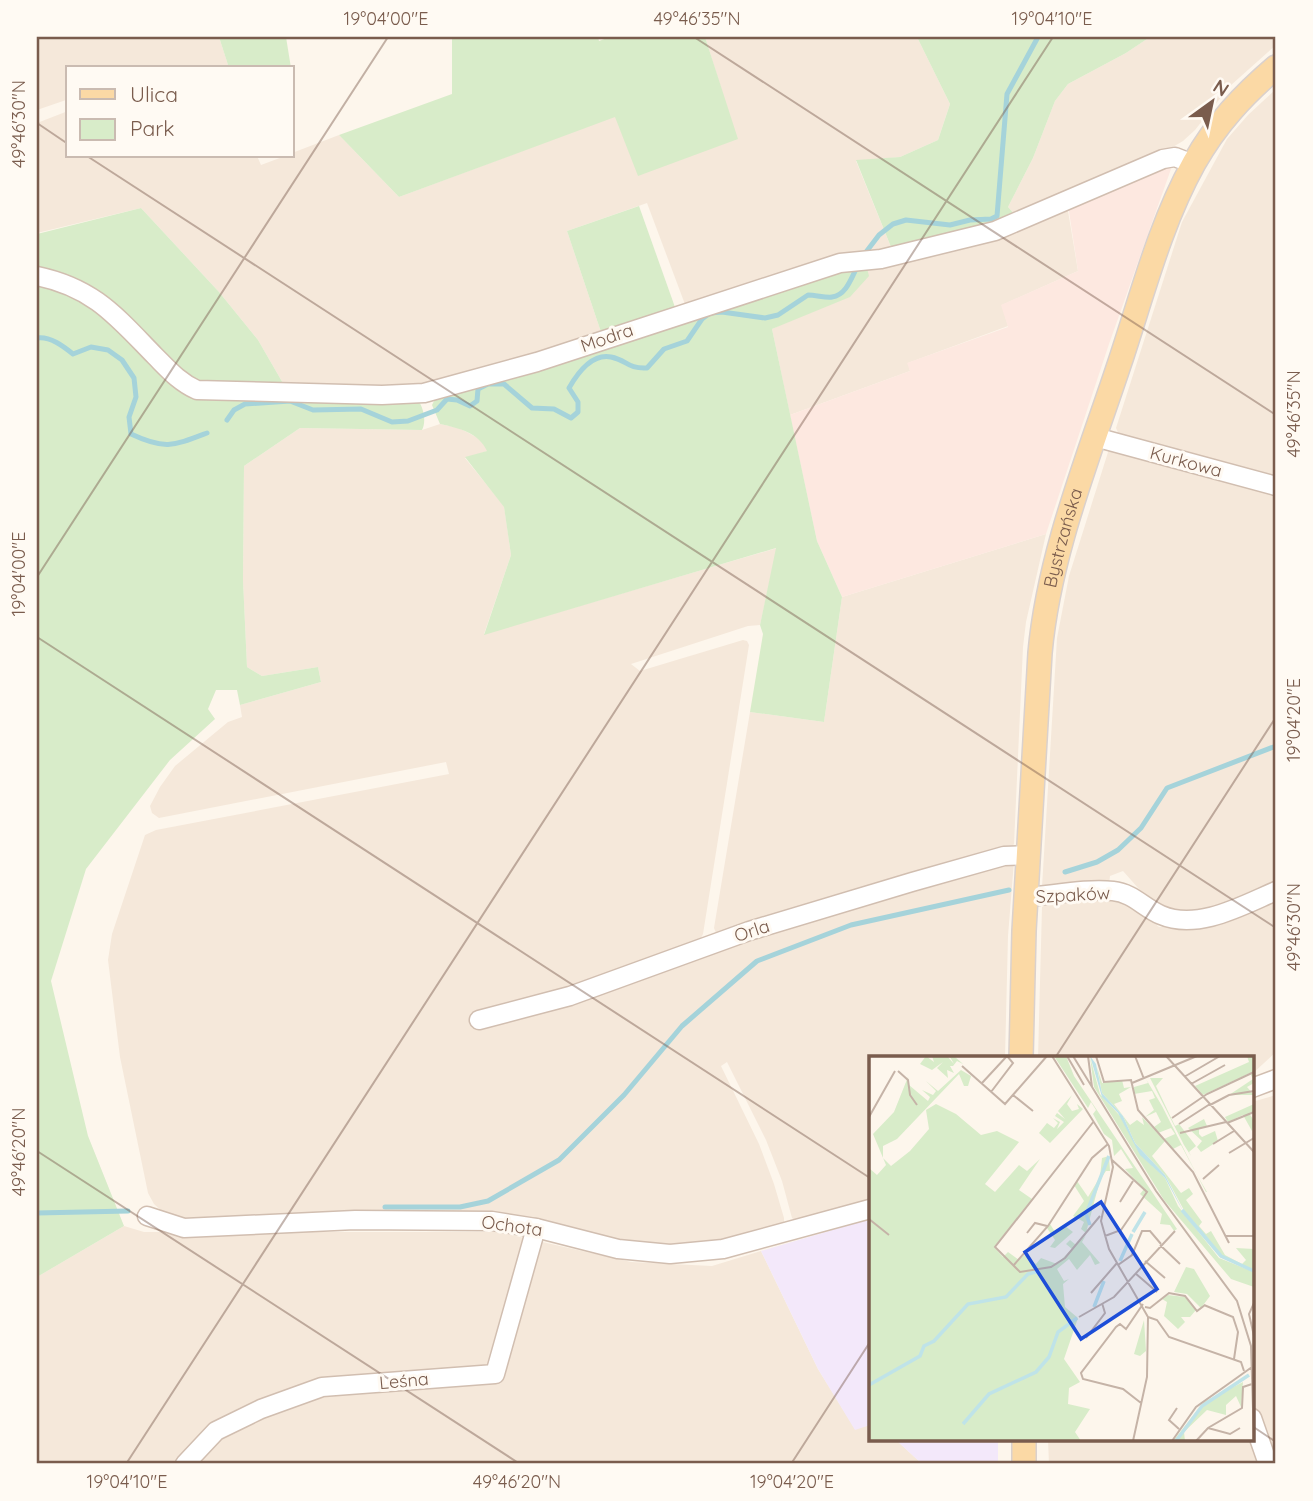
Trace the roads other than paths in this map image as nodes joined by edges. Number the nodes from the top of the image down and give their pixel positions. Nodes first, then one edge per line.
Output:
1 (1276, 66) edge
2 (1193, 164) junction
3 (37, 276) edge
4 (1095, 437) junction
5 (1276, 486) edge
6 (1028, 855) junction
7 (1276, 891) edge
8 (1026, 897) junction
9 (479, 1020) dead end
10 (1021, 1056) edge
11 (1276, 1079) edge
12 (1254, 1087) edge
13 (869, 1209) edge
14 (147, 1216) dead end
15 (537, 1228) junction
16 (1254, 1425) edge
17 (1024, 1442) edge
18 (185, 1464) edge
19 (1024, 1464) edge
20 (1268, 1464) edge

1 - 2 main road, Bystrzańska
2 - 3 street, Modra
2 - 4 main road, Bystrzańska
4 - 5 street, Kurkowa
4 - 6 main road, Bystrzańska
6 - 8 main road, Bystrzańska
6 - 9 street, Orla
7 - 8 street, Szpaków
8 - 10 main road, Bystrzańska
11 - 12 street
13 - 15 street, Ochota
14 - 15 street, Ochota
15 - 18 street, Leśna
16 - 20 street
17 - 19 main road

